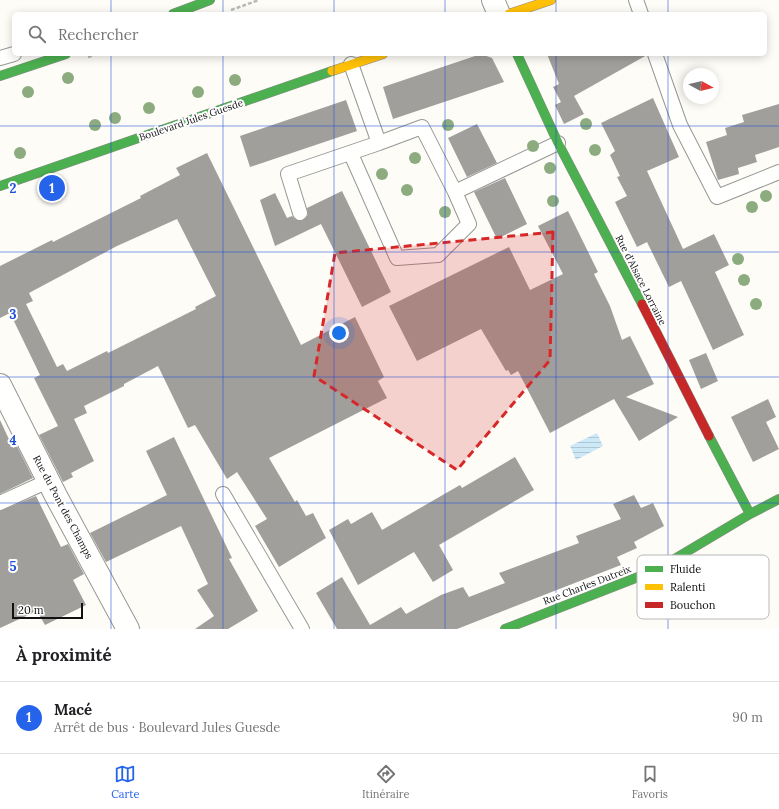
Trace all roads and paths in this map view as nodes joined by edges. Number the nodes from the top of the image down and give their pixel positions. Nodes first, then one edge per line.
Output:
1 (210, 0) edge
2 (259, 0) edge
3 (493, 0) edge
4 (551, 0) edge
5 (636, 0) edge
6 (178, 12) edge
7 (226, 12) dead end
8 (498, 12) edge
9 (515, 12) edge
10 (640, 12) edge
11 (12, 55) edge
12 (60, 56) edge
13 (377, 56) edge
14 (518, 56) edge
15 (656, 56) edge
16 (0, 58) edge
17 (351, 64) junction
18 (0, 76) edge
19 (379, 143) junction
20 (558, 143) junction
21 (351, 154) junction
22 (779, 172) edge
23 (0, 186) edge
24 (455, 192) junction
25 (300, 213) dead end
26 (0, 384) edge
27 (48, 481) junction
28 (223, 494) dead end
29 (779, 499) edge
30 (0, 503) edge
31 (750, 514) junction
32 (681, 555) edge
33 (637, 577) edge
34 (128, 629) edge
35 (302, 629) edge
36 (505, 629) edge

1 - 6 street
2 - 7 path
3 - 8 street
4 - 9 street
5 - 10 lane
11 - 16 lane
12 - 18 street
13 - 17 street, Boulevard Jules Guesde
14 - 20 street, Rue d'Alsace Lorraine
15 - 22 lane
17 - 19 lane
17 - 23 street, Boulevard Jules Guesde
19 - 21 lane
19 - 24 lane
20 - 24 lane
20 - 31 street, Rue d'Alsace Lorraine
21 - 24 lane
21 - 25 lane
26 - 27 street, Rue du Pont des Champs
27 - 30 lane
27 - 34 street, Rue du Pont des Champs
28 - 35 lane
29 - 31 street, Rue Charles Dutreix
31 - 32 street, Rue Charles Dutreix
33 - 36 street, Rue Charles Dutreix

